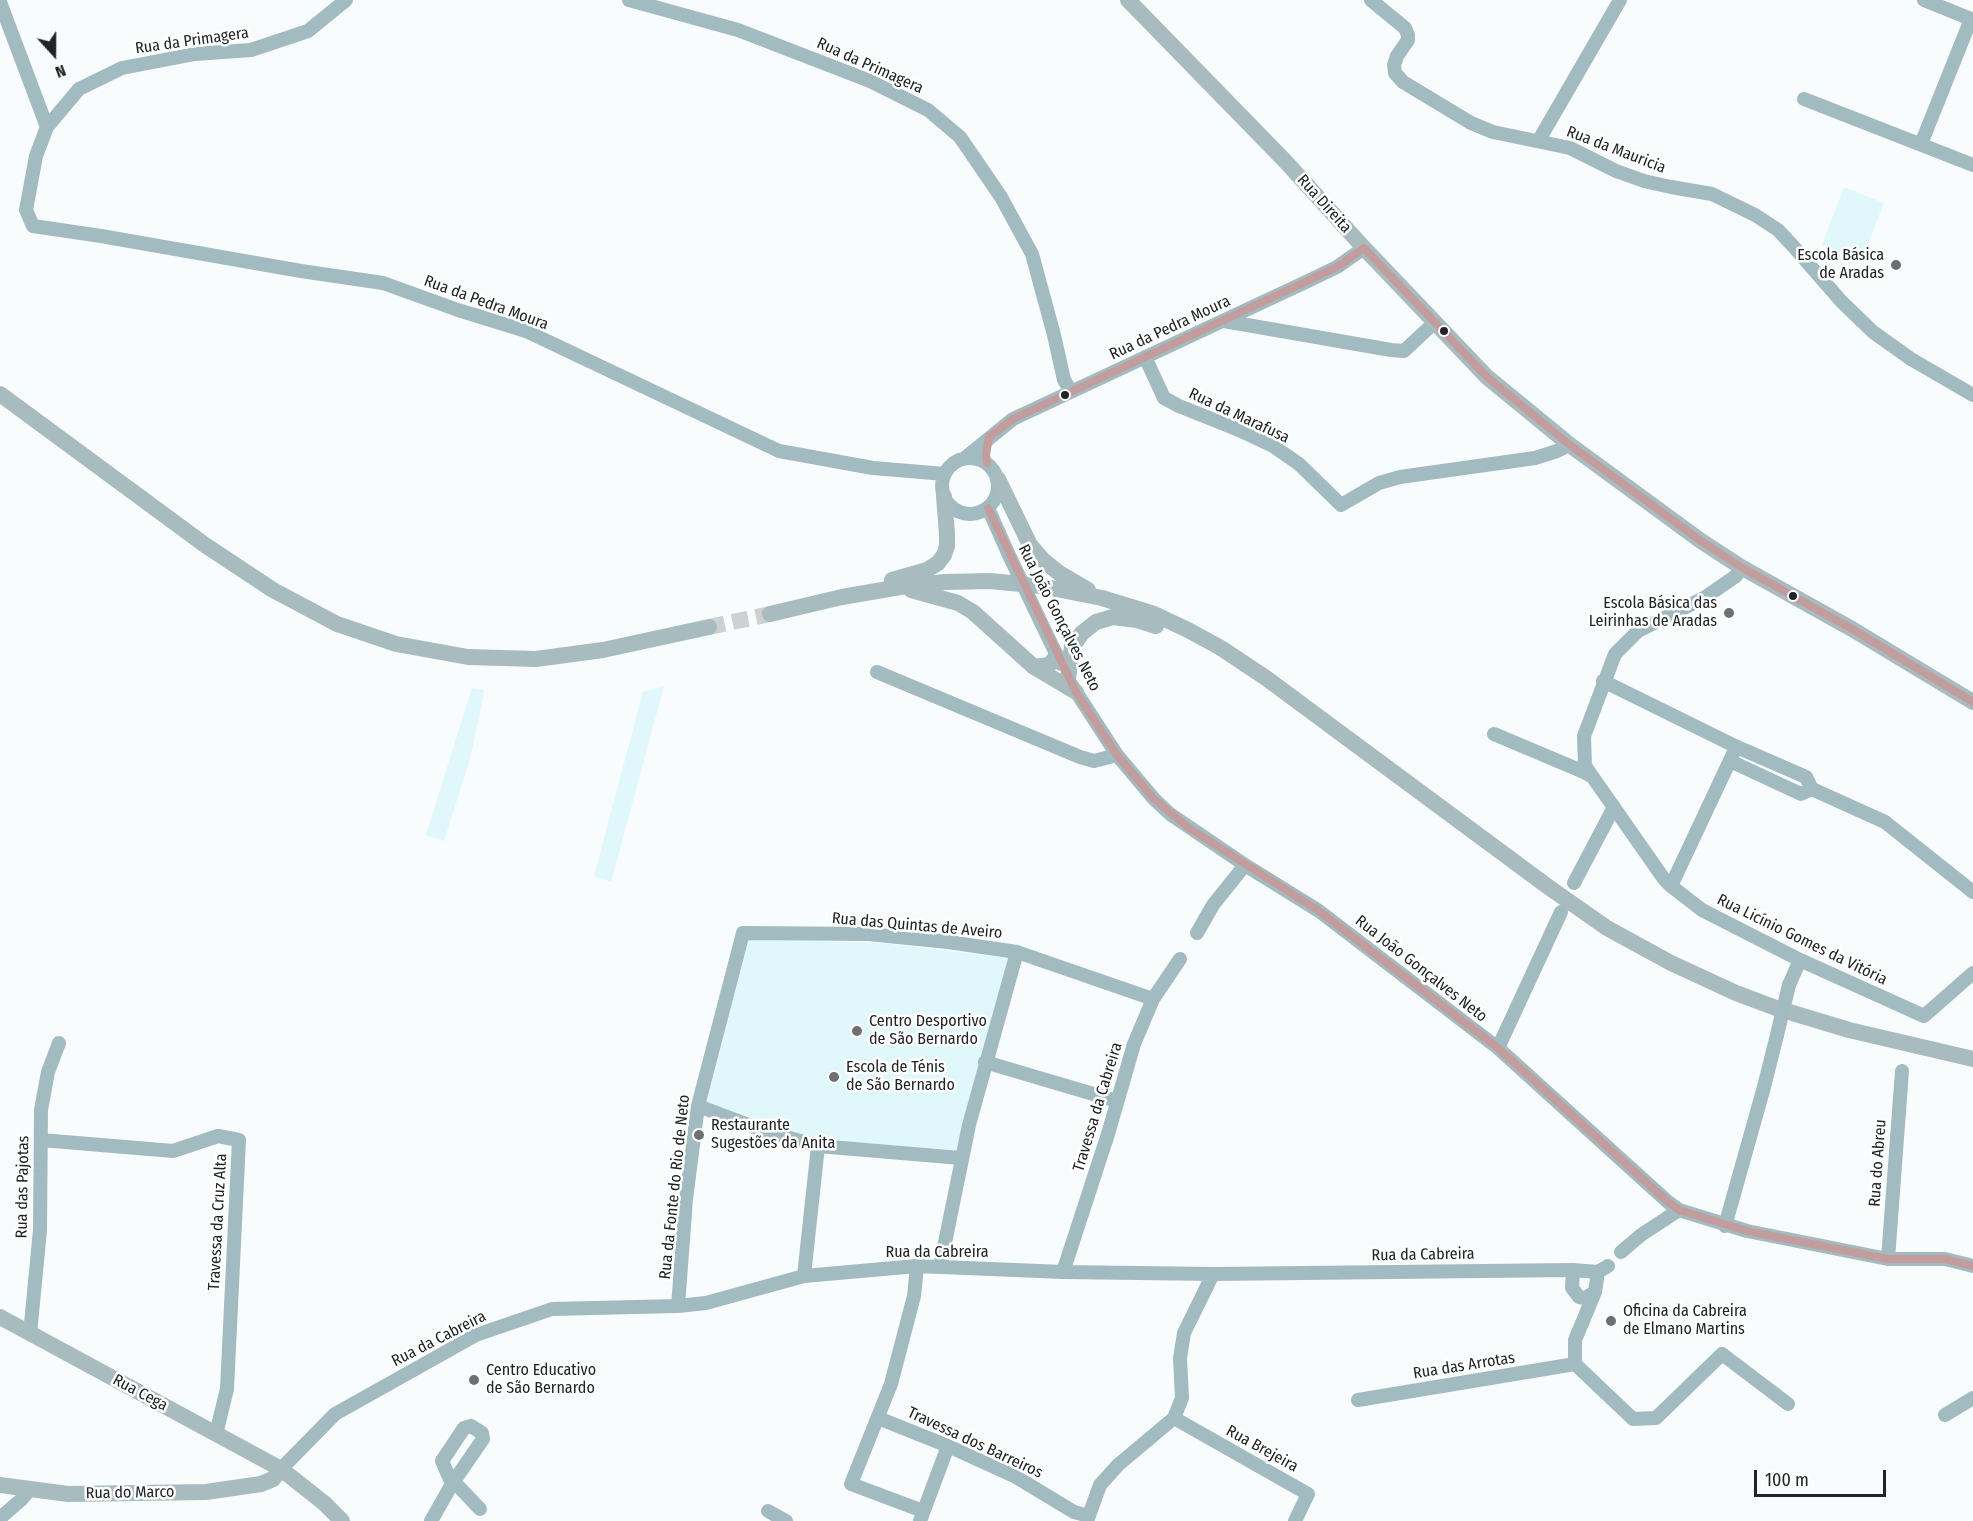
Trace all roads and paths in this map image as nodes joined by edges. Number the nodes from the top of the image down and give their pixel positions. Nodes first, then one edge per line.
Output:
1 (346, 0) edge
2 (629, 0) edge
3 (1128, 0) edge
4 (1371, 0) edge
5 (1620, 0) edge
6 (1924, 0) edge
7 (0, 2) edge
8 (1804, 99) dead end
9 (47, 127) junction
10 (1539, 140) junction
11 (1921, 144) junction
12 (1973, 165) edge
13 (33, 226) joint
14 (1364, 248) junction
15 (1224, 321) junction
16 (1435, 322) junction
17 (1145, 357) junction
18 (1971, 389) edge
19 (1071, 391) junction
20 (0, 394) edge
21 (989, 437) junction
22 (1570, 445) junction
23 (965, 458) junction
24 (987, 463) junction
25 (945, 474) junction
26 (998, 479) junction
27 (944, 496) junction
28 (988, 508) junction
29 (1736, 563) junction
30 (900, 587) junction
31 (842, 597) junction
32 (1102, 598) junction
33 (770, 614) tunnel mouth
34 (709, 627) tunnel mouth
35 (1072, 647) junction
36 (1221, 648) junction
37 (1056, 652) junction
38 (1034, 668) junction
39 (877, 672) dead end
40 (1604, 681) junction
41 (1072, 685) junction
42 (1973, 702) edge
43 (1494, 734) dead end
44 (1737, 747) junction
45 (1117, 755) junction
46 (1730, 761) junction
47 (1594, 779) junction
48 (1812, 789) junction
49 (1614, 807) junction
50 (1245, 865) junction
51 (1575, 883) dead end
52 (1671, 886) junction
53 (1973, 892) edge
54 (1561, 912) dead end
55 (743, 933) joint
56 (1197, 933) dead end
57 (1017, 952) junction
58 (1180, 959) dead end
59 (1800, 960) junction
60 (1973, 973) edge
61 (1153, 999) junction
62 (59, 1043) dead end
63 (1498, 1048) junction
64 (1973, 1059) edge
65 (986, 1062) junction
66 (1902, 1071) dead end
67 (1118, 1101) junction
68 (698, 1106) junction
69 (41, 1140) junction
70 (818, 1146) junction
71 (961, 1158) junction
72 (1673, 1206) junction
73 (1725, 1226) junction
74 (1621, 1252) dead end
75 (1888, 1259) junction
76 (1972, 1264) edge
77 (917, 1266) junction
78 (940, 1267) junction
79 (1573, 1270) junction
80 (1063, 1272) junction
81 (1213, 1274) junction
82 (804, 1276) junction
83 (1595, 1292) junction
84 (1579, 1297) junction
85 (678, 1306) junction
86 (0, 1317) edge
87 (1584, 1318) junction
88 (30, 1334) junction
89 (1575, 1364) junction
90 (1973, 1398) edge
91 (1359, 1400) dead end
92 (1788, 1404) dead end
93 (1945, 1415) dead end
94 (878, 1418) junction
95 (1174, 1418) junction
96 (216, 1434) junction
97 (948, 1446) junction
98 (281, 1469) junction
99 (261, 1484) junction
100 (0, 1485) edge
101 (302, 1487) junction
102 (30, 1489) junction
103 (480, 1509) dead end
104 (768, 1511) dead end
105 (922, 1516) edge
106 (0, 1518) edge
107 (1088, 1518) edge
108 (342, 1521) edge
109 (431, 1521) edge
110 (786, 1521) edge
111 (1295, 1521) edge

1 - 9 street, Rua da Primagera
2 - 19 street, Rua da Primagera
3 - 14 main road, Rua Direita
4 - 10 street, Rua da Mauricia
5 - 10 street
6 - 11 street
7 - 9 street
8 - 11 street
9 - 13 street, Rua da Primagera
10 - 18 street, Rua da Mauricia
11 - 12 street
13 - 25 street, Rua da Pedra Moura
14 - 15 street, Rua da Pedra Moura
14 - 16 main road, Rua Direita
15 - 16 street
15 - 17 street, Rua da Pedra Moura
16 - 22 main road, Rua Direita
17 - 19 street, Rua da Pedra Moura
17 - 22 street, Rua da Marafusa
19 - 21 street, Rua da Pedra Moura
20 - 34 main road
21 - 23 street, Rua da Pedra Moura
21 - 24 street
22 - 29 main road, Rua Direita
23 - 24 street
23 - 25 street
24 - 26 street
25 - 27 street
26 - 28 street
26 - 32 main road
27 - 28 street
27 - 31 main road
28 - 37 street, Rua João Gonçalves Neto, bridge
29 - 40 street
29 - 42 main road, Rua Direita
30 - 31 main road
30 - 32 main road
30 - 38 main road
31 - 33 main road
32 - 36 main road
35 - 36 main road
35 - 37 main road
35 - 41 main road
36 - 64 main road
37 - 38 main road
37 - 41 street, Rua João Gonçalves Neto
38 - 41 main road
39 - 45 street
40 - 44 street
40 - 47 street
41 - 45 street, Rua João Gonçalves Neto
43 - 47 street
44 - 46 street
44 - 48 street
45 - 50 street, Rua João Gonçalves Neto
46 - 48 street
46 - 52 street
47 - 49 street, Rua Licínio Gomes da Vitória
48 - 53 street
49 - 51 street
49 - 52 street, Rua Licínio Gomes da Vitória
50 - 56 street
50 - 63 street, Rua João Gonçalves Neto
52 - 59 street, Rua Licínio Gomes da Vitória
54 - 63 street
55 - 57 street, Rua das Quintas de Aveiro
55 - 68 street, Rua da Fonte do Rio de Neto
57 - 61 street, Rua das Quintas de Aveiro
57 - 65 street
58 - 61 street, Travessa da Cabreira
59 - 60 street, Rua Licínio Gomes da Vitória
59 - 73 street, bridge
61 - 67 street, Travessa da Cabreira
62 - 69 street, Rua das Pajotas
63 - 72 street, Rua João Gonçalves Neto
65 - 67 street
65 - 71 street
66 - 75 street, Rua do Abreu
67 - 80 street, Travessa da Cabreira
68 - 70 street
68 - 85 street, Rua da Fonte do Rio de Neto
69 - 88 street, Rua das Pajotas
69 - 96 street, Travessa da Cruz Alta
70 - 71 street
70 - 82 street
71 - 78 street
72 - 73 street, Rua João Gonçalves Neto
72 - 74 street
73 - 75 street, Rua João Gonçalves Neto
75 - 76 street, Rua João Gonçalves Neto
77 - 78 street, Rua da Cabreira
77 - 82 street, Rua da Cabreira
77 - 94 street
78 - 80 street, Rua da Cabreira
79 - 81 street, Rua da Cabreira
79 - 83 street, Rua da Cabreira
79 - 84 street
80 - 81 street, Rua da Cabreira
81 - 95 street
82 - 85 street, Rua da Cabreira
83 - 84 street
83 - 87 street
84 - 87 street
85 - 98 street, Rua da Cabreira
86 - 88 main road, Rua Cega
87 - 89 street
88 - 96 main road, Rua Cega
89 - 91 street, Rua das Arrotas
89 - 92 street
90 - 93 street
94 - 97 street, Travessa dos Barreiros
94 - 105 street
95 - 107 street
95 - 111 street, Rua Brejeira
96 - 98 main road, Rua Cega
97 - 105 street
97 - 107 street, Travessa dos Barreiros
98 - 99 main road
98 - 101 main road, Rua Cega
99 - 101 main road, Rua do Marco
99 - 102 main road, Rua do Marco
100 - 102 main road, Rua do Marco
101 - 108 main road, Rua Cega
102 - 106 street
103 - 109 street
104 - 110 street

